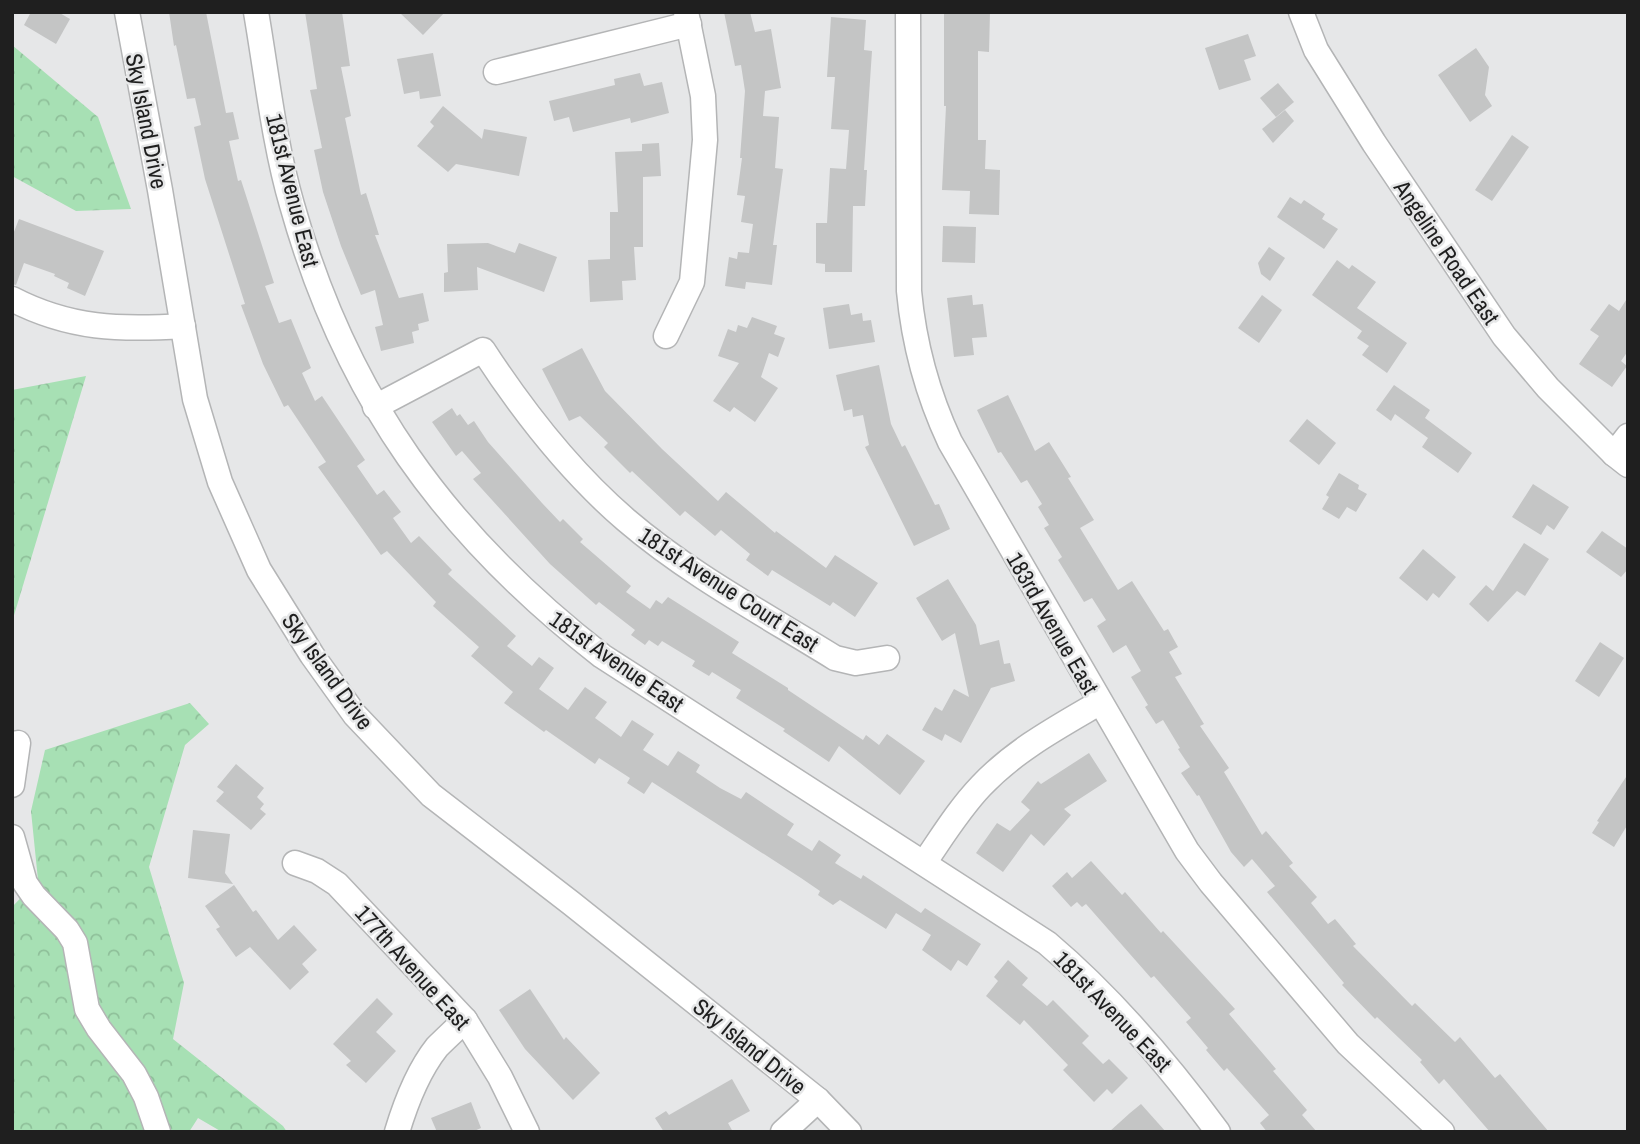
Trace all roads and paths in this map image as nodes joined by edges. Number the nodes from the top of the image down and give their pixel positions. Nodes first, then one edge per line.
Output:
1 (127, 12) edge
2 (256, 12) edge
3 (908, 12) edge
4 (1301, 12) edge
5 (687, 18) edge
6 (496, 72) dead end
7 (12, 299) edge
8 (183, 326) junction
9 (666, 336) dead end
10 (375, 407) junction
11 (1623, 452) edge
12 (887, 658) dead end
13 (1099, 703) junction
14 (18, 743) dead end
15 (12, 785) edge
16 (12, 837) edge
17 (295, 863) dead end
18 (924, 863) junction
19 (465, 1020) junction
20 (817, 1100) junction
21 (158, 1132) edge
22 (397, 1132) edge
23 (527, 1132) edge
24 (783, 1132) edge
25 (849, 1132) edge
26 (1218, 1132) edge
27 (1442, 1132) edge

1 - 8 street, Sky Island Drive
2 - 10 street, 181st Avenue East
3 - 13 street, 183rd Avenue East
4 - 11 street, Angeline Road East
5 - 6 street
5 - 9 street
7 - 8 street
8 - 20 street, Sky Island Drive
10 - 12 street, 181st Avenue Court East
10 - 18 street, 181st Avenue East
13 - 18 street
13 - 27 street, 183rd Avenue East
14 - 15 street
16 - 21 street
17 - 19 street, 177th Avenue East
18 - 26 street, 181st Avenue East
19 - 22 street
19 - 23 street, 177th Avenue East
20 - 24 street
20 - 25 street, Sky Island Drive

